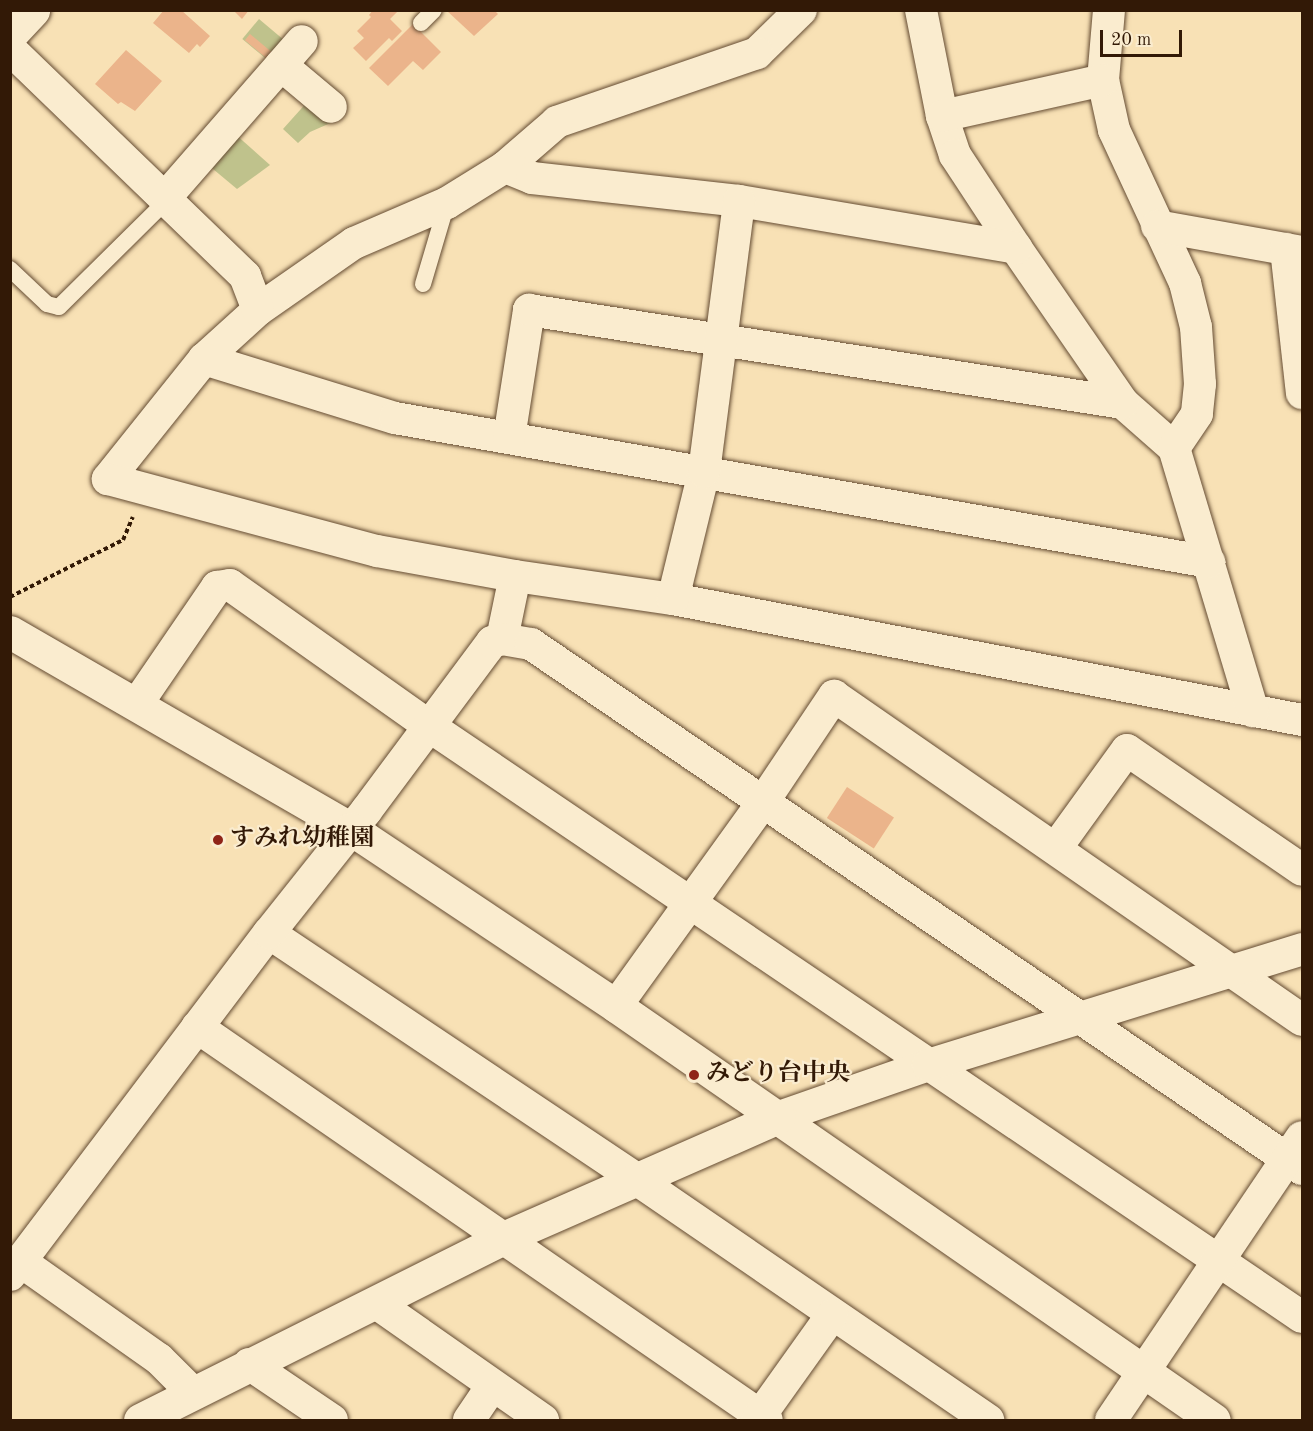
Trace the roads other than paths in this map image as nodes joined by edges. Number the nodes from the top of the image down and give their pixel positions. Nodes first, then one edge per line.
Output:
1 (434, 10) edge
2 (801, 10) edge
3 (921, 10) edge
4 (1109, 10) edge
5 (421, 23) dead end
6 (302, 40) dead end
7 (10, 49) edge
8 (281, 65) junction
9 (1103, 80) junction
10 (331, 107) dead end
11 (942, 116) junction
12 (505, 167) junction
13 (166, 199) junction
14 (739, 201) junction
15 (447, 203) junction
16 (1157, 226) junction
17 (1016, 249) junction
18 (1294, 251) edge
19 (10, 269) edge
20 (423, 284) dead end
21 (258, 310) junction
22 (723, 340) junction
23 (204, 359) junction
24 (1302, 393) edge
25 (1122, 403) junction
26 (509, 438) junction
27 (1174, 448) junction
28 (704, 472) junction
29 (1209, 562) junction
30 (514, 576) junction
31 (673, 599) junction
32 (10, 632) edge
33 (502, 639) junction
34 (137, 704) junction
35 (1253, 711) junction
36 (1302, 720) edge
37 (429, 726) junction
38 (763, 802) junction
39 (351, 829) junction
40 (1056, 848) junction
41 (1302, 870) edge
42 (691, 902) junction
43 (269, 933) junction
44 (1302, 949) edge
45 (1233, 970) junction
46 (616, 1006) junction
47 (1079, 1019) junction
48 (1302, 1020) edge
49 (197, 1028) junction
50 (928, 1065) junction
51 (779, 1117) junction
52 (1297, 1155) edge
53 (636, 1179) junction
54 (503, 1238) junction
55 (1217, 1261) junction
56 (13, 1271) edge
57 (376, 1303) junction
58 (832, 1315) junction
59 (1302, 1317) edge
60 (249, 1364) junction
61 (1142, 1372) junction
62 (492, 1386) junction
63 (194, 1394) junction
64 (761, 1419) edge
65 (140, 1420) edge
66 (332, 1420) edge
67 (469, 1420) edge
68 (543, 1420) edge
69 (988, 1420) edge
70 (1111, 1420) edge
71 (1214, 1420) edge

1 - 5 lane
2 - 12 street
3 - 11 street
4 - 9 street
6 - 8 street
7 - 13 street
8 - 10 street
8 - 13 street
9 - 11 street
9 - 16 street
11 - 17 street
12 - 14 street
12 - 15 street
13 - 19 lane
13 - 21 street
14 - 17 street
14 - 22 street
15 - 20 lane
15 - 21 street
16 - 18 street
16 - 27 street
17 - 25 street
18 - 24 street
21 - 23 street
22 - 25 street
22 - 26 street
22 - 28 street
23 - 26 street
23 - 30 street
25 - 27 street
26 - 28 street
27 - 29 street
28 - 29 street
28 - 31 street
29 - 35 street
30 - 31 street
30 - 33 street
31 - 35 street
32 - 34 street
33 - 37 street
33 - 38 street
34 - 37 street
34 - 39 street
35 - 36 street
37 - 39 street
37 - 42 street
38 - 40 street
38 - 42 street
38 - 47 street
39 - 43 street
39 - 46 street
40 - 41 street
40 - 45 street
42 - 46 street
42 - 50 street
43 - 49 street
43 - 53 street
44 - 45 street
45 - 47 street
45 - 48 street
46 - 51 street
47 - 50 street
47 - 52 street
49 - 54 street
49 - 56 street
50 - 51 street
50 - 55 street
51 - 53 street
51 - 61 street
52 - 55 street
53 - 54 street
53 - 58 street
54 - 57 street
54 - 64 street
55 - 59 street
55 - 61 street
56 - 63 street
57 - 60 street
57 - 62 street
58 - 64 street
58 - 69 street
60 - 63 street
60 - 66 street
61 - 70 street
61 - 71 street
62 - 67 street
62 - 68 street
63 - 65 street

